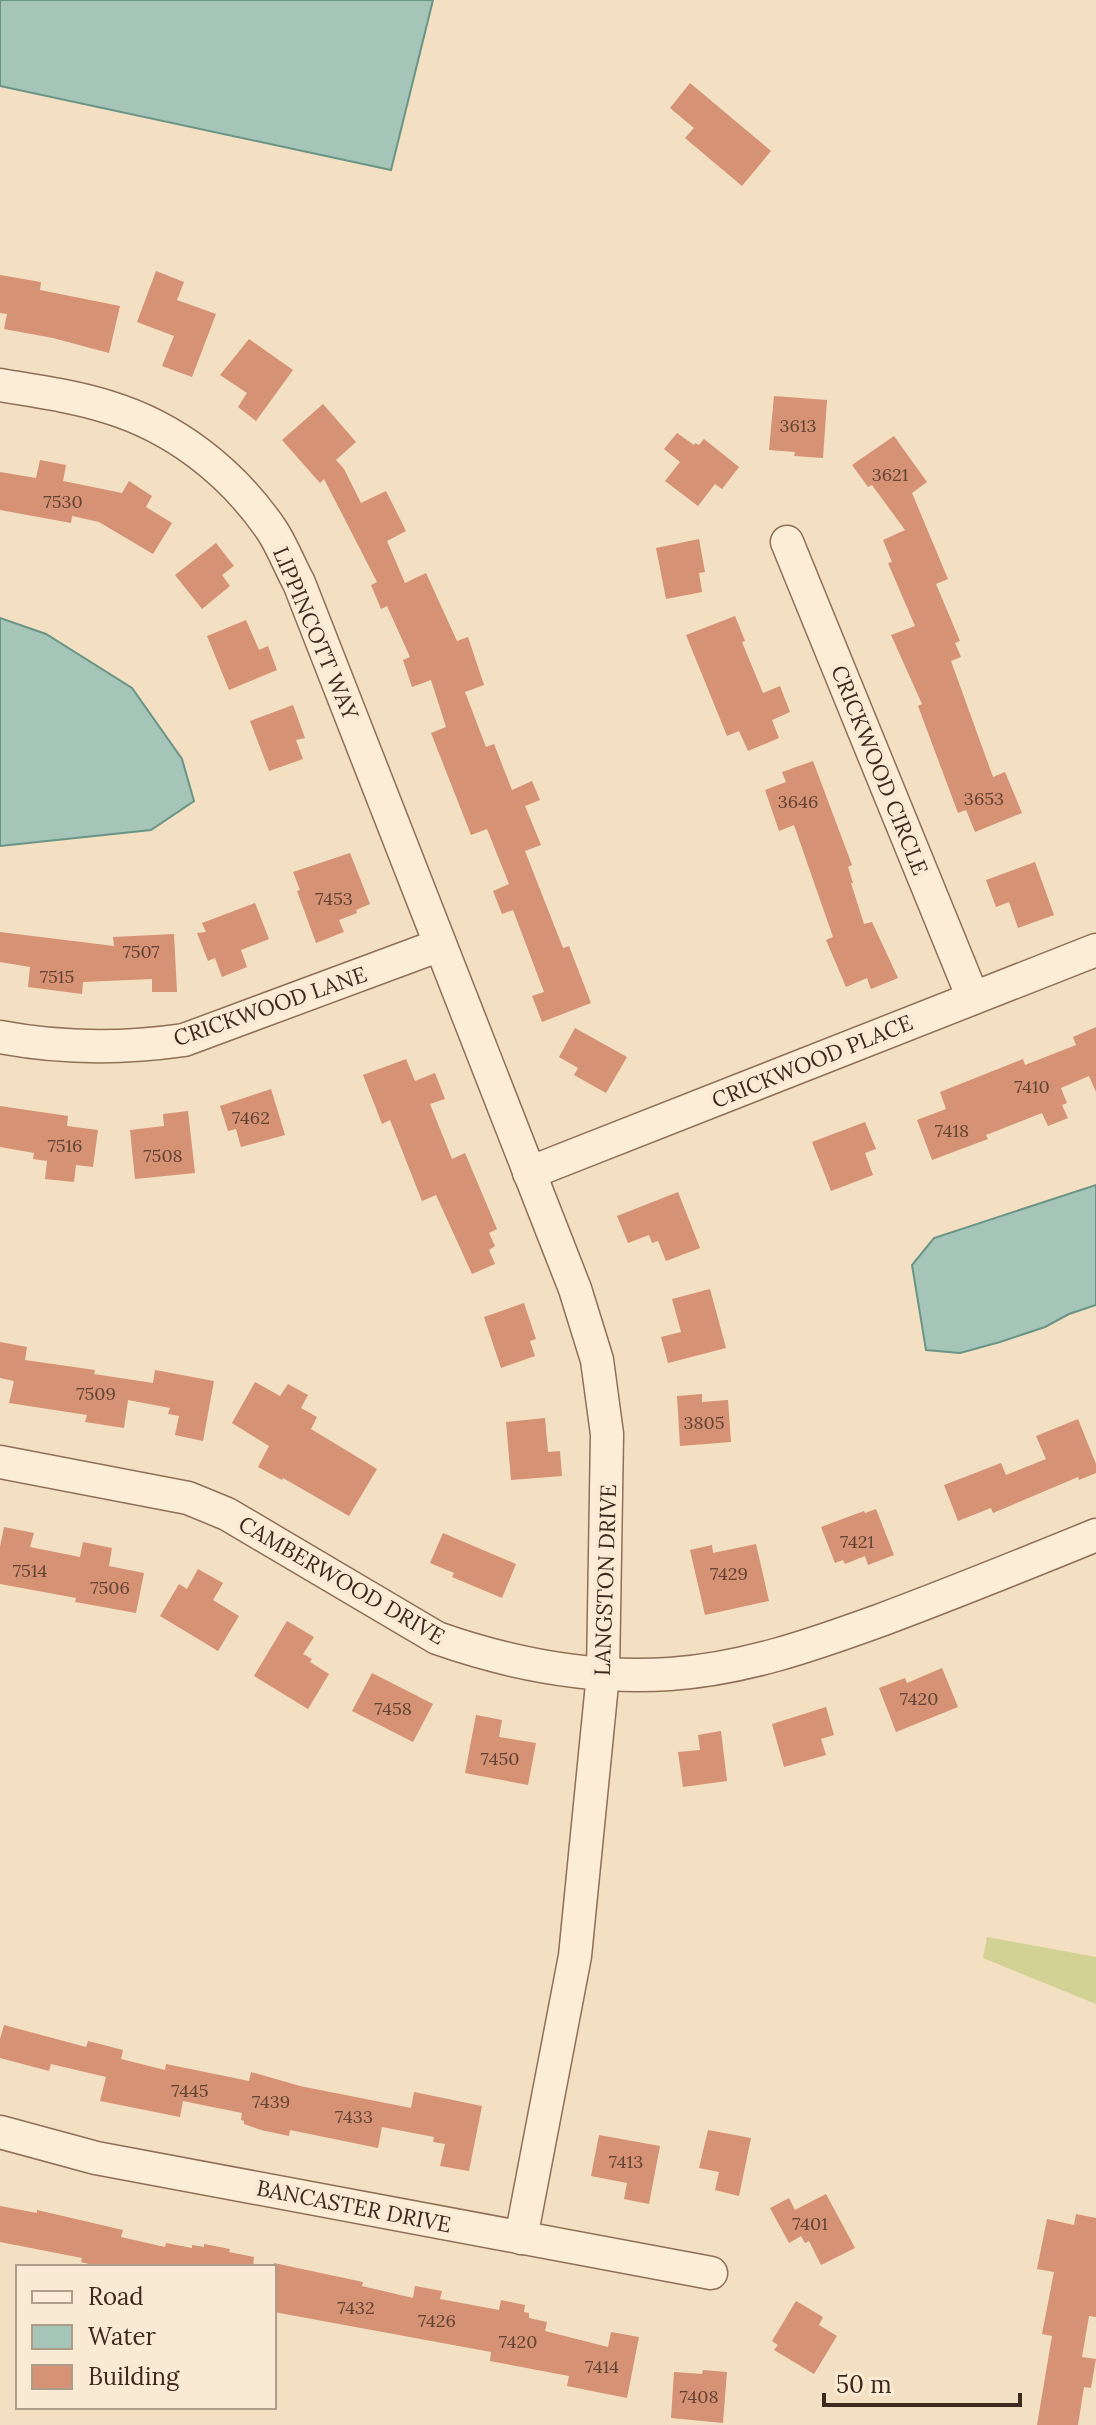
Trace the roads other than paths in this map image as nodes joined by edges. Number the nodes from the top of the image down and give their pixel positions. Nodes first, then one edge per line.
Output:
1 (0, 385) edge
2 (787, 542) dead end
3 (440, 945) junction
4 (1096, 950) edge
5 (973, 998) junction
6 (0, 1037) edge
7 (529, 1173) junction
8 (0, 1462) edge
9 (1096, 1535) edge
10 (603, 1674) junction
11 (0, 2132) edge
12 (521, 2238) junction
13 (711, 2273) dead end

1 - 3 street, LIPPINCOTT WAY
2 - 5 street, CRICKWOOD CIRCLE
3 - 6 street, CRICKWOOD LANE
3 - 7 street, LANGSTON DRIVE
4 - 5 street, CRICKWOOD PLACE
5 - 7 street, CRICKWOOD PLACE
7 - 10 street, LANGSTON DRIVE
8 - 10 street, CAMBERWOOD DRIVE
9 - 10 street, CAMBERWOOD DRIVE
10 - 12 street, LANGSTON DRIVE
11 - 12 street, BANCASTER DRIVE
12 - 13 street, BANCASTER DRIVE

